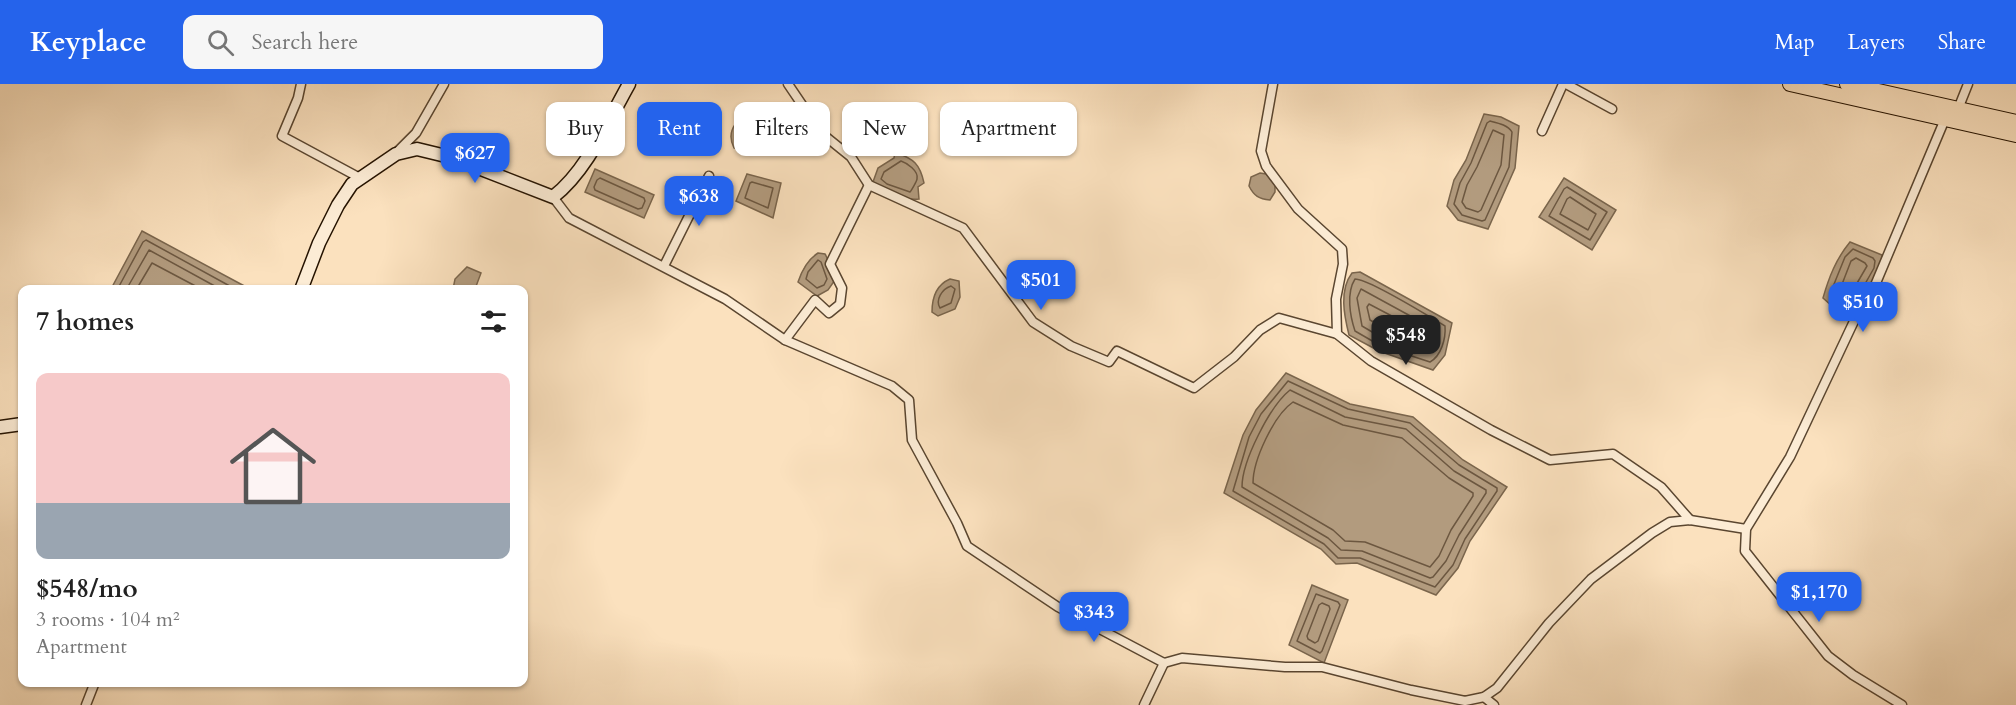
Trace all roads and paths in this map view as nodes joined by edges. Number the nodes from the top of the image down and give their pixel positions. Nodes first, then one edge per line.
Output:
1 (301, 84) edge
2 (444, 84) edge
3 (629, 84) edge
4 (788, 84) edge
5 (1272, 84) edge
6 (1564, 84) edge
7 (1790, 84) edge
8 (1847, 84) edge
9 (1968, 84) edge
10 (1872, 96) junction
11 (1612, 109) dead end
12 (1958, 109) junction
13 (1945, 119) junction
14 (2016, 122) edge
15 (1542, 131) dead end
16 (2016, 135) edge
17 (396, 154) junction
18 (709, 176) dead end
19 (360, 178) junction
20 (868, 185) junction
21 (553, 197) junction
22 (664, 266) junction
23 (303, 285) edge
24 (1337, 334) junction
25 (785, 340) junction
26 (18, 425) edge
27 (0, 427) edge
28 (1690, 520) junction
29 (1746, 529) junction
30 (1164, 663) junction
31 (93, 687) edge
32 (1484, 697) junction
33 (86, 705) edge
34 (1144, 705) edge
35 (1494, 705) edge
36 (1902, 705) edge

1 - 19 street
2 - 17 street
3 - 21 main road
4 - 20 street
5 - 24 street
6 - 11 street
6 - 15 street
7 - 10 main road
8 - 10 main road
9 - 12 street
10 - 12 main road
10 - 13 main road
12 - 14 main road
13 - 16 main road
13 - 29 street
17 - 19 main road
17 - 21 main road
18 - 22 street
19 - 23 main road
20 - 24 street
20 - 25 street
21 - 22 street
22 - 25 street
24 - 28 street
25 - 30 street
26 - 27 main road
28 - 29 street
28 - 32 street
29 - 36 street
30 - 32 street
30 - 34 street
31 - 33 street
32 - 35 street

